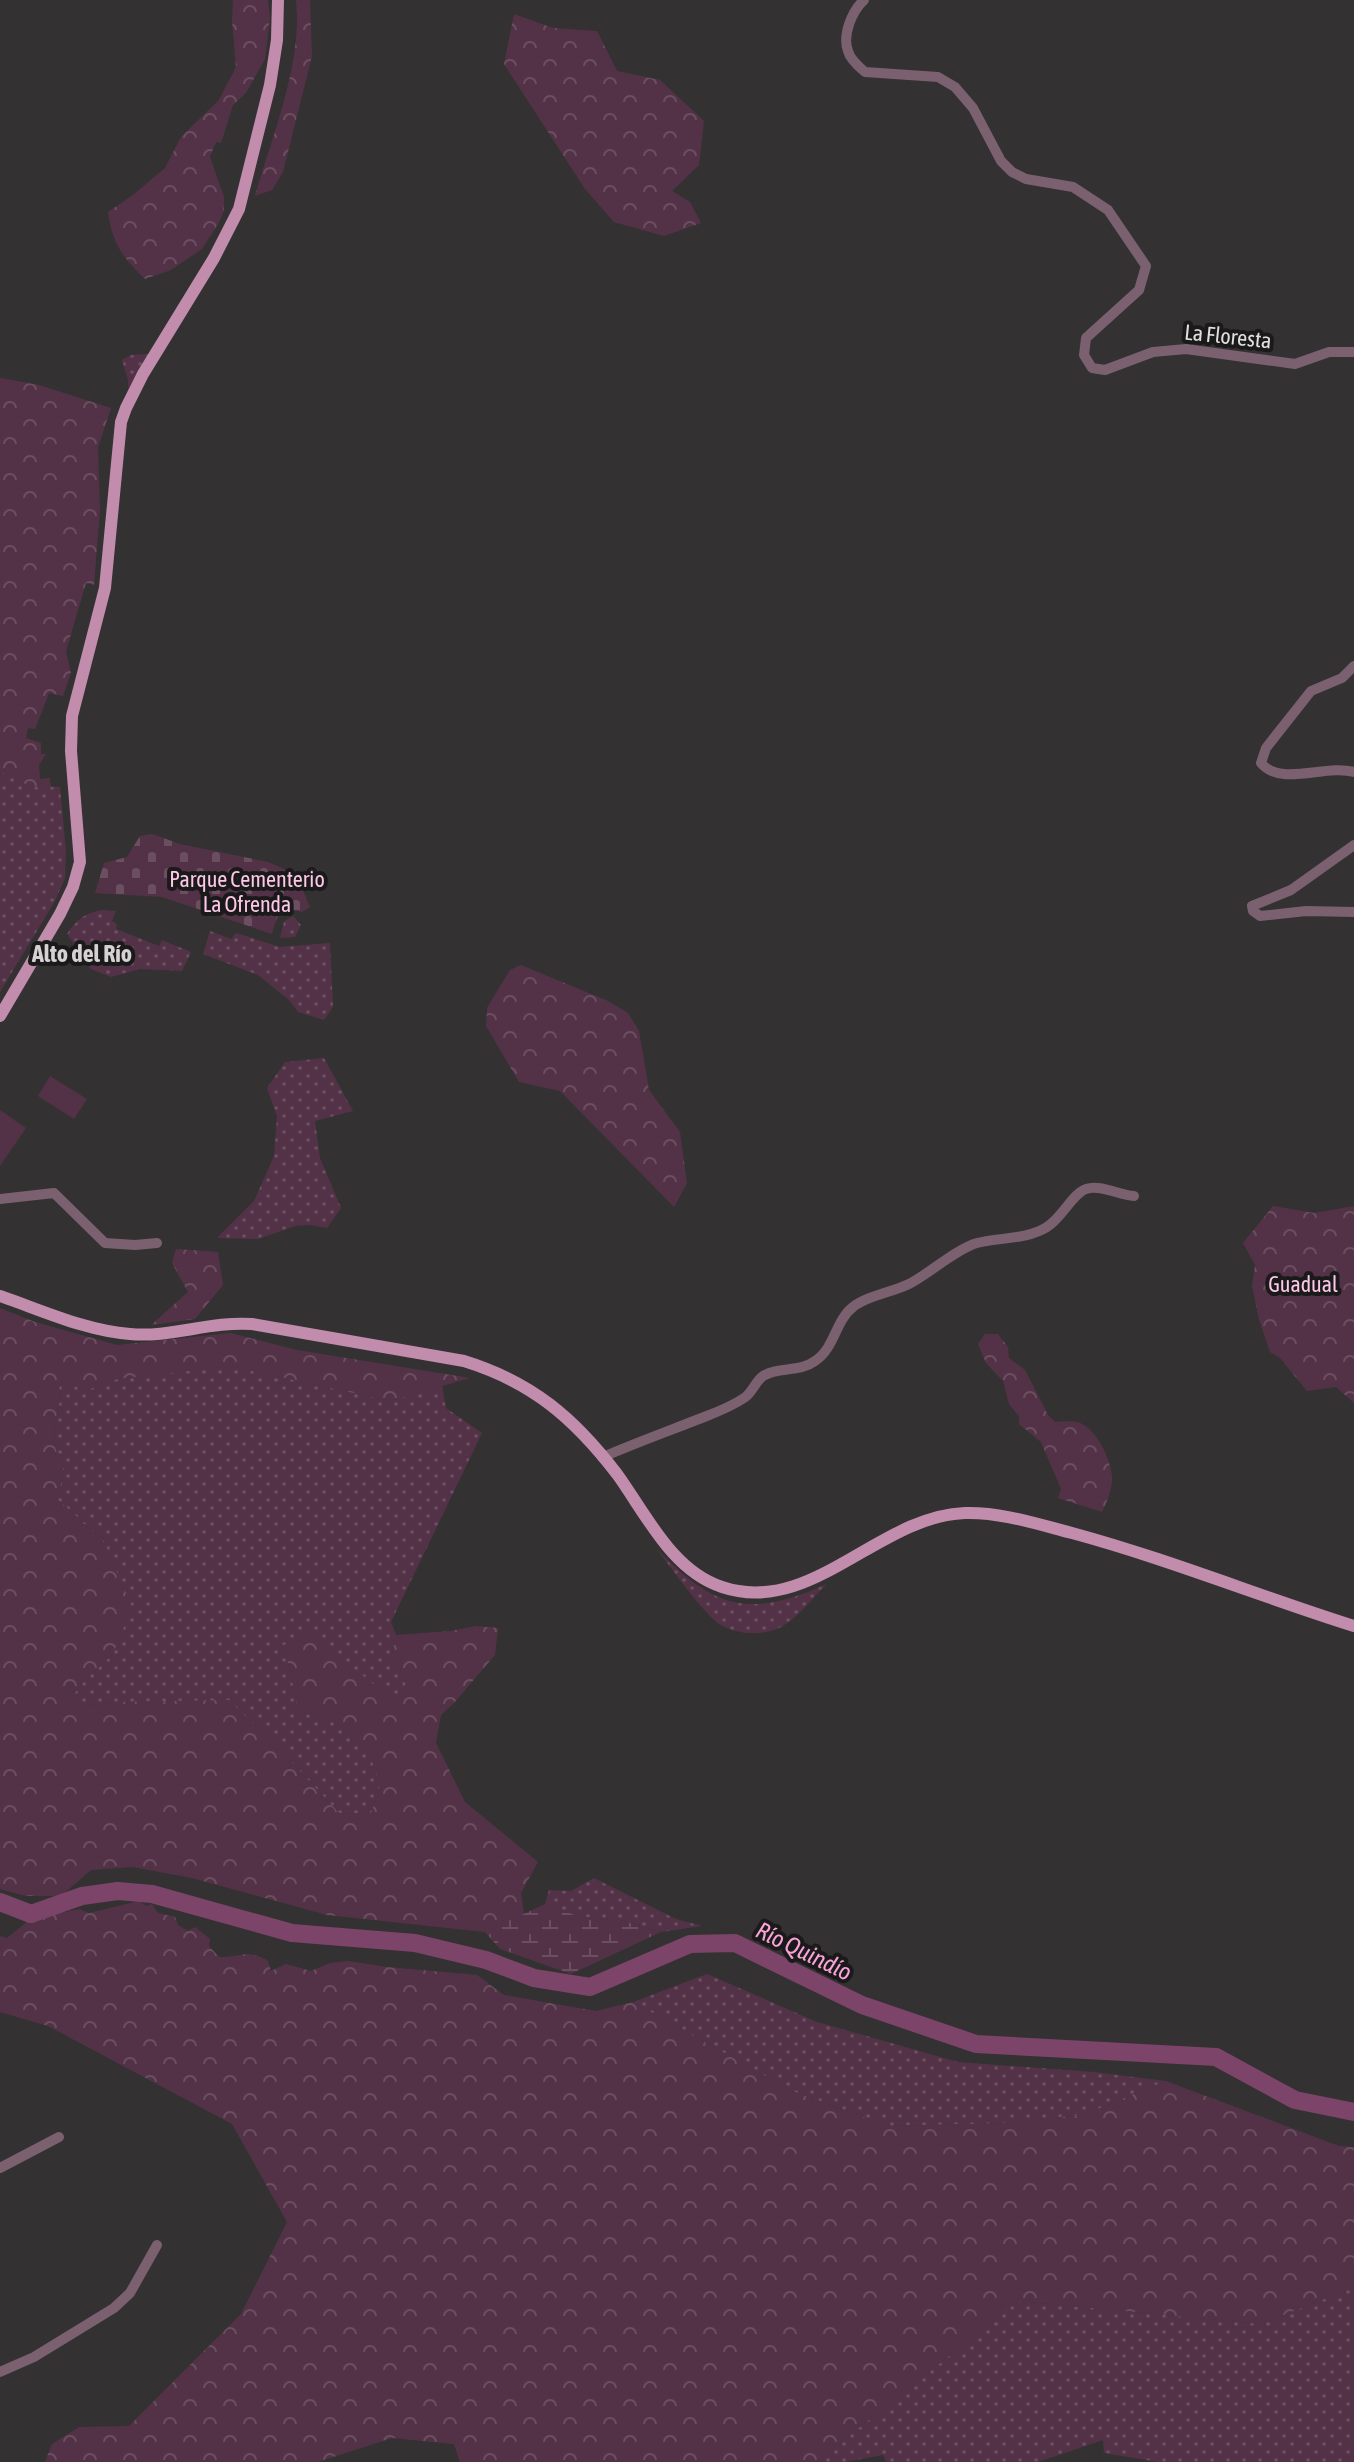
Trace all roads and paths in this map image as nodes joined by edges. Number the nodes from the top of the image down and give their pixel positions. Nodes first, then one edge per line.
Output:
1 (278, 0) edge
2 (864, 0) edge
3 (1354, 352) edge
4 (1354, 666) edge
5 (1354, 772) edge
6 (1354, 845) edge
7 (1354, 912) edge
8 (0, 1016) edge
9 (1134, 1196) dead end
10 (0, 1199) edge
11 (157, 1243) dead end
12 (0, 1296) edge
13 (603, 1457) junction
14 (1354, 1626) edge
15 (59, 2137) dead end
16 (0, 2168) edge
17 (157, 2245) dead end
18 (0, 2372) edge

1 - 8 main road
2 - 3 street, La Floresta
4 - 5 street
6 - 7 street
9 - 13 street
10 - 11 street
12 - 13 main road
13 - 14 main road
15 - 16 street
17 - 18 street

